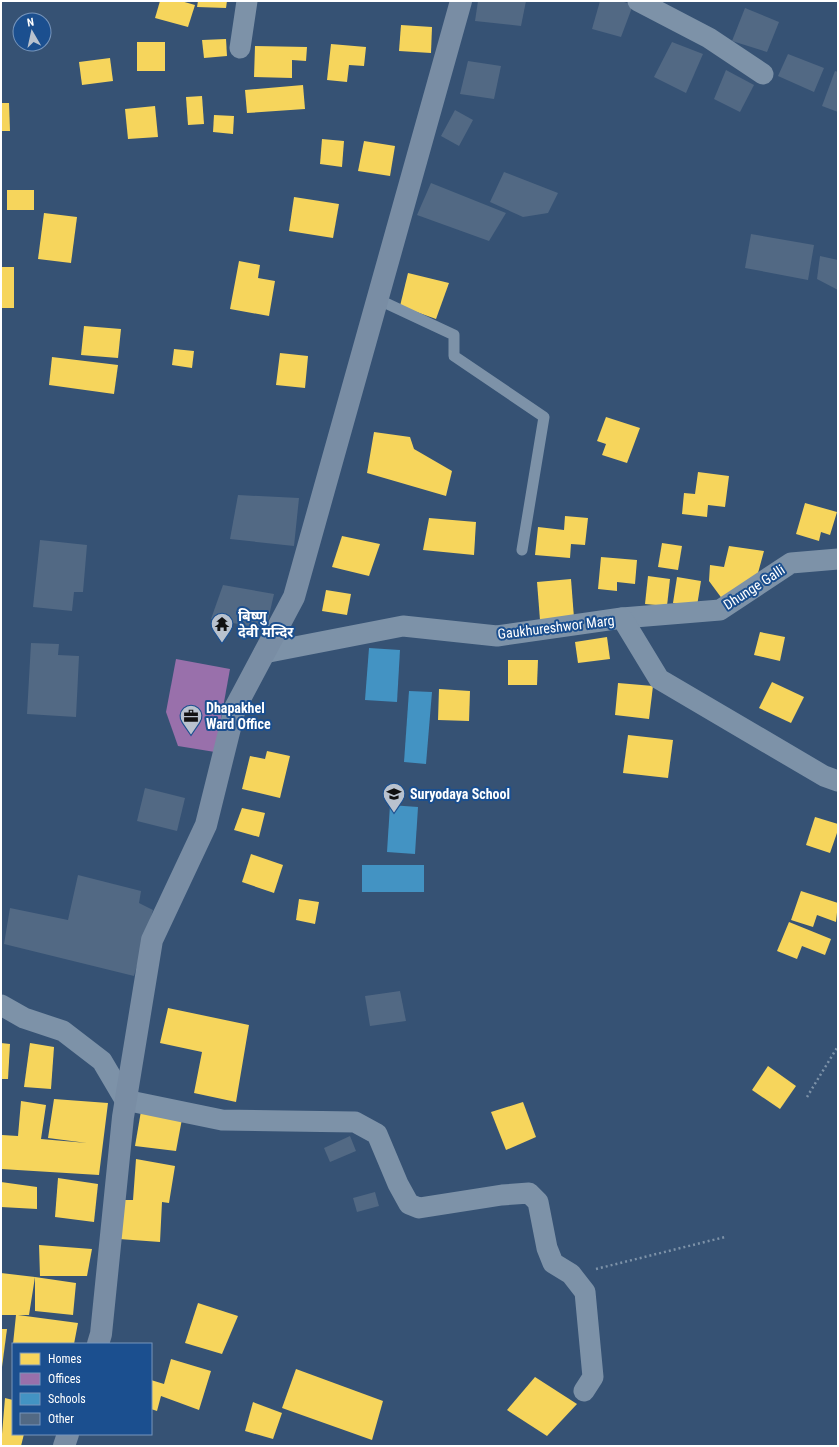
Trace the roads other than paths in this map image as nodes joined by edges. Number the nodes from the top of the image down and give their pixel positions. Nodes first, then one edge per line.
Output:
1 (247, 1) edge
2 (461, 1) edge
3 (638, 1) edge
4 (240, 48) dead end
5 (763, 74) dead end
6 (377, 299) junction
7 (522, 550) dead end
8 (838, 559) edge
9 (622, 618) junction
10 (264, 653) junction
11 (838, 781) edge
12 (1, 1005) edge
13 (125, 1100) junction
14 (98, 1343) edge
15 (584, 1391) dead end
16 (68, 1435) edge
17 (64, 1446) edge

1 - 4 street
2 - 6 main road
3 - 5 street
6 - 7 lane
6 - 10 main road
8 - 9 street, Dhunge Galli
9 - 10 street, Gaukhureshwor Marg
9 - 11 street, Gaukhureshwor Marg
10 - 13 main road
12 - 13 street
13 - 14 main road
13 - 15 street
16 - 17 main road

